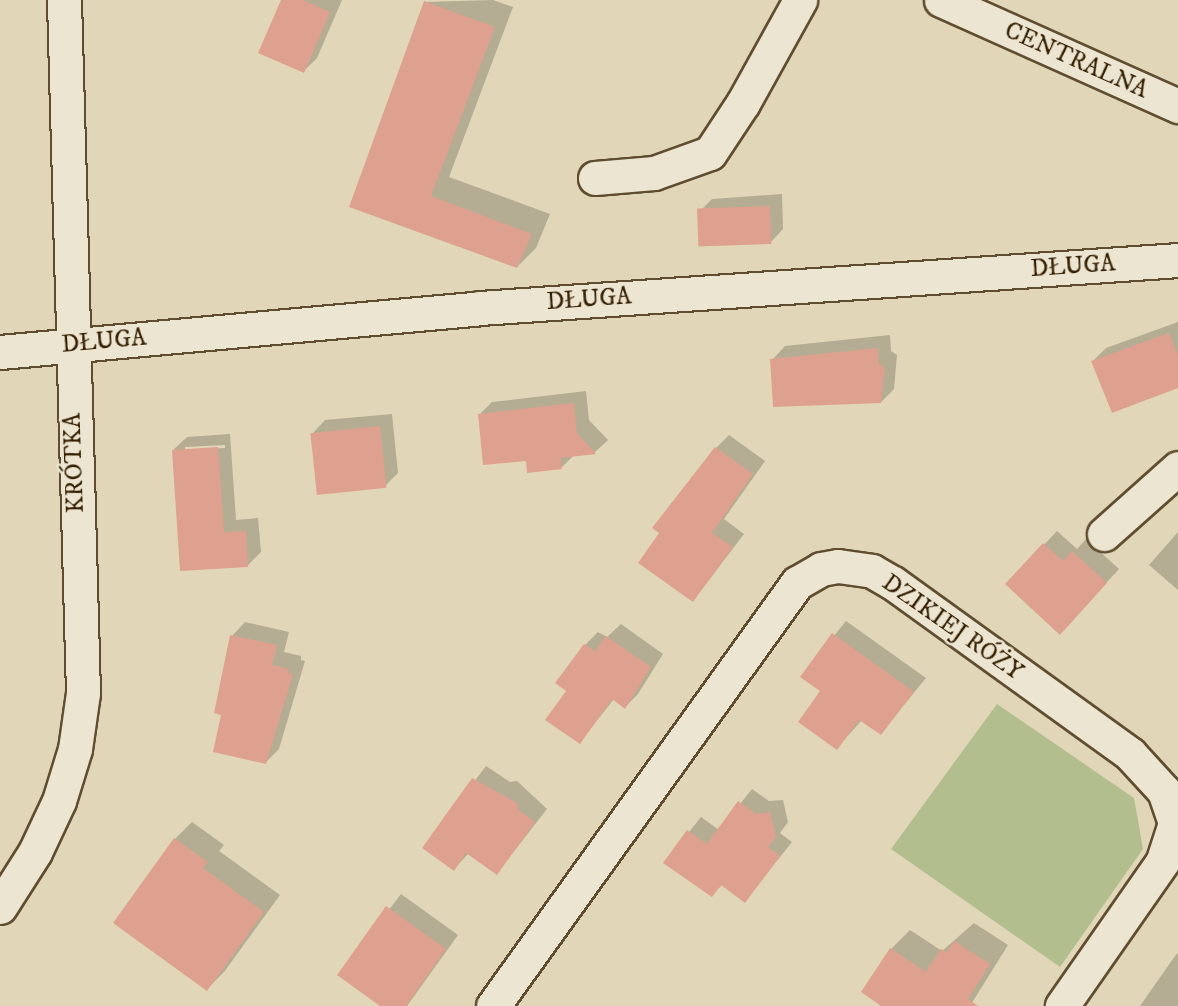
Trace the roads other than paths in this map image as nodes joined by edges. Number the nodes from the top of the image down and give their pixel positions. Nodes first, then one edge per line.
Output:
1 (64, 0) edge
2 (800, 0) edge
3 (941, 0) edge
4 (1178, 106) edge
5 (595, 178) dead end
6 (1178, 260) edge
7 (73, 345) junction
8 (0, 352) edge
9 (1178, 468) edge
10 (1104, 534) dead end
11 (0, 907) edge
12 (493, 1006) edge
13 (1062, 1006) edge

1 - 7 street, KRÓTKA
2 - 5 street
3 - 4 street, CENTRALNA
6 - 7 street, DŁUGA
7 - 8 street, DŁUGA
7 - 11 street, KRÓTKA
9 - 10 street
12 - 13 street, DZIKIEJ RÓŻY

